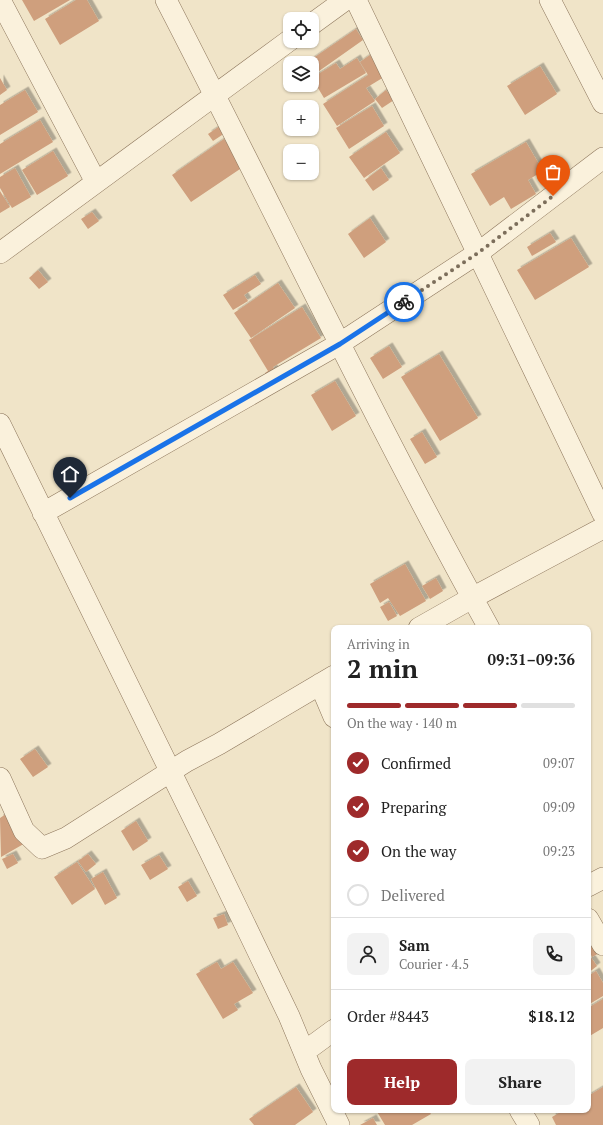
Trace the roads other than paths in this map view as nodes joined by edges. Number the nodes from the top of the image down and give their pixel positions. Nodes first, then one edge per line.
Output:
1 (0, 0) edge
2 (166, 0) edge
3 (345, 0) edge
4 (356, 0) edge
5 (550, 0) edge
6 (319, 19) edge
7 (283, 45) edge
8 (215, 95) junction
9 (603, 104) edge
10 (603, 158) edge
11 (96, 182) junction
12 (0, 253) edge
13 (478, 253) junction
14 (340, 344) junction
15 (0, 424) edge
16 (43, 513) junction
17 (603, 514) edge
18 (603, 528) edge
19 (472, 598) junction
20 (424, 625) edge
21 (487, 625) edge
22 (327, 680) edge
23 (331, 701) edge
24 (171, 772) junction
25 (0, 778) edge
26 (603, 878) edge
27 (591, 884) edge
28 (591, 924) edge
29 (603, 945) edge
30 (331, 1032) edge
31 (304, 1052) junction
32 (331, 1110) edge
33 (332, 1113) edge
34 (522, 1113) edge
35 (339, 1125) edge
36 (529, 1125) edge

1 - 11 street
2 - 8 street
3 - 6 street
4 - 13 street
5 - 9 street
7 - 8 street
8 - 11 street
8 - 14 street
10 - 13 street
11 - 12 street
13 - 14 street
13 - 17 street
14 - 16 street
14 - 19 street
15 - 16 street
16 - 24 street
18 - 19 street
19 - 20 street
19 - 21 street
22 - 23 street
22 - 24 street
24 - 25 street
24 - 31 street
26 - 27 street
28 - 29 street
30 - 31 street
31 - 32 street
33 - 35 street
34 - 36 street

